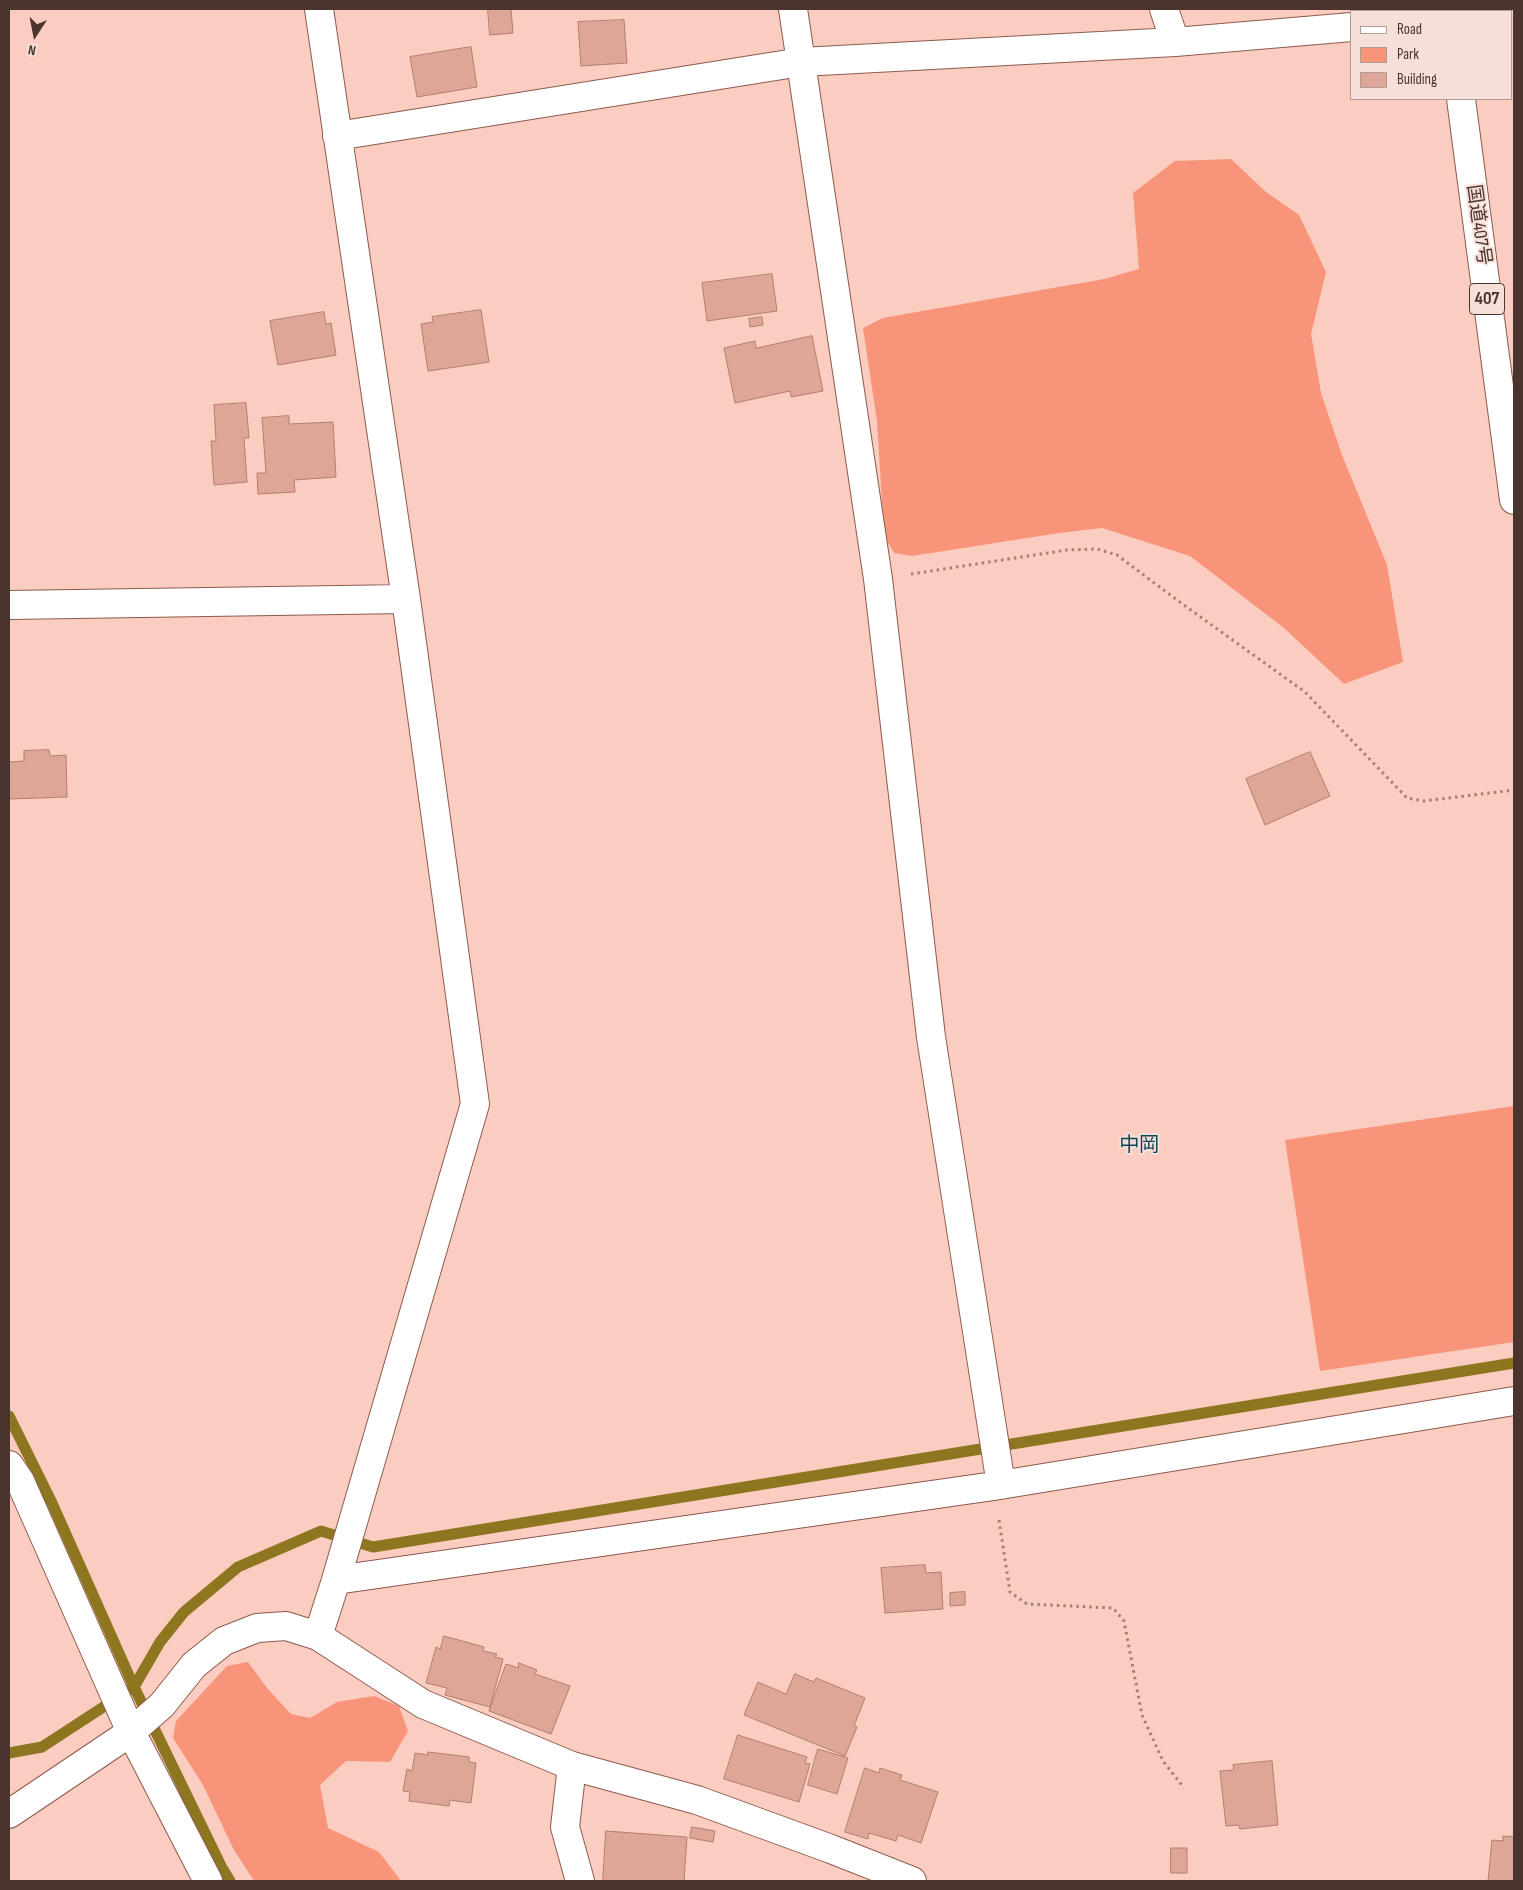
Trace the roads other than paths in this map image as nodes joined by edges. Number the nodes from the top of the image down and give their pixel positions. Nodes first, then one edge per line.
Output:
1 (319, 9) edge
2 (793, 9) edge
3 (1164, 9) edge
4 (1350, 27) edge
5 (1176, 42) junction
6 (801, 62) junction
7 (1461, 100) edge
8 (337, 136) junction
9 (1514, 500) edge
10 (406, 599) junction
11 (9, 605) edge
12 (1514, 1401) edge
13 (9, 1465) edge
14 (997, 1486) junction
15 (336, 1580) junction
16 (318, 1636) junction
17 (131, 1732) junction
18 (572, 1766) junction
19 (9, 1814) edge
20 (208, 1881) edge
21 (580, 1881) edge
22 (912, 1881) edge

1 - 8 main road
2 - 6 main road
3 - 5 main road
4 - 5 main road
5 - 6 main road
6 - 8 main road
6 - 14 main road
7 - 9 main road, 国道407号 / 407
8 - 10 main road
10 - 11 main road
10 - 15 main road
12 - 14 main road
13 - 17 main road
14 - 15 main road
15 - 16 main road
16 - 17 main road
16 - 18 main road
17 - 19 main road
17 - 20 main road
18 - 21 main road
18 - 22 main road

